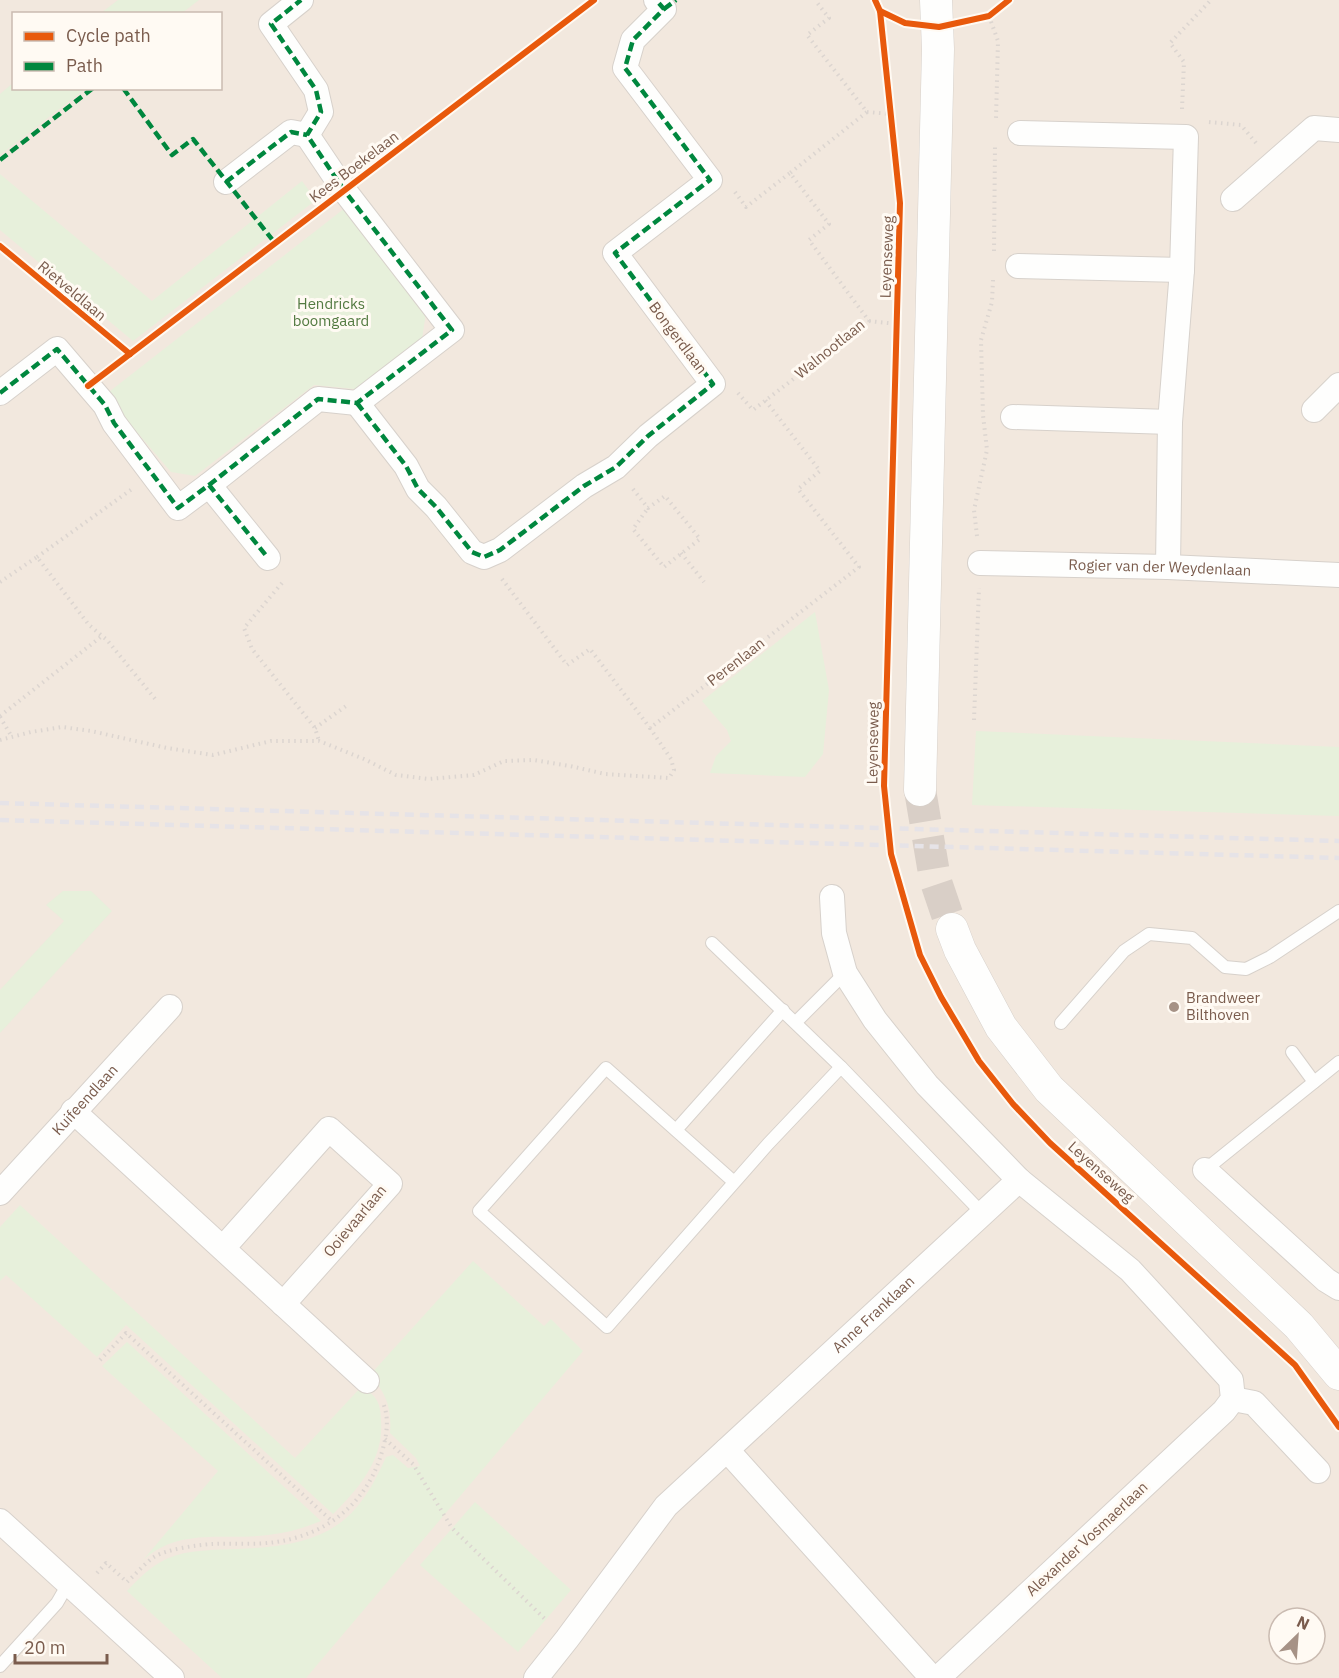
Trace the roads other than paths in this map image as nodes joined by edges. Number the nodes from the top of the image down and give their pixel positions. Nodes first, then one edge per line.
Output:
1 (301, 0) edge
2 (666, 3) edge
3 (938, 14) edge
4 (1339, 130) edge
5 (1020, 133) dead end
6 (307, 135) junction
7 (226, 182) dead end
8 (1233, 198) dead end
9 (1018, 266) dead end
10 (1182, 270) junction
11 (1339, 385) edge
12 (0, 393) edge
13 (357, 403) junction
14 (1314, 410) dead end
15 (1013, 417) dead end
16 (1170, 422) junction
17 (209, 485) junction
18 (268, 558) road end
19 (980, 563) road end
20 (1168, 567) junction
21 (1339, 576) edge
22 (920, 790) tunnel mouth
23 (832, 897) dead end
24 (1339, 911) edge
25 (952, 929) tunnel mouth
26 (712, 943) dead end
27 (845, 973) junction
28 (170, 1006) dead end
29 (783, 1010) junction
30 (796, 1022) junction
31 (1061, 1023) dead end
32 (1292, 1052) dead end
33 (1339, 1062) edge
34 (841, 1067) junction
35 (1314, 1082) junction
36 (73, 1111) junction
37 (676, 1131) junction
38 (1205, 1170) joint
39 (1019, 1180) junction
40 (734, 1182) junction
41 (0, 1193) edge
42 (983, 1214) junction
43 (222, 1248) junction
44 (1339, 1288) edge
45 (283, 1304) junction
46 (1299, 1326) junction
47 (1339, 1354) edge
48 (1339, 1374) edge
49 (367, 1381) road end
50 (1233, 1399) junction
51 (727, 1450) junction
52 (1318, 1471) dead end
53 (0, 1521) edge
54 (73, 1589) junction
55 (0, 1666) edge
56 (172, 1678) edge
57 (536, 1678) edge
58 (932, 1678) edge
59 (938, 1678) edge

1 - 6 street
2 - 13 street, Bongerdlaan
3 - 22 street
4 - 8 street
5 - 10 street
6 - 7 street
6 - 13 street
9 - 10 street
10 - 16 street
11 - 14 street
12 - 17 street
13 - 17 street
15 - 16 street
16 - 20 street
17 - 18 street
19 - 20 street, Rogier van der Weydenlaan
20 - 21 street, Rogier van der Weydenlaan
23 - 27 street
24 - 31 lane
25 - 46 street, Leyenseweg
26 - 29 lane
27 - 30 lane
27 - 39 street
28 - 36 street, Kuifeendlaan
29 - 30 lane
29 - 37 lane
30 - 34 lane
32 - 35 lane
33 - 35 lane
34 - 40 lane
34 - 42 lane
35 - 38 lane
36 - 41 street, Kuifeendlaan
36 - 43 street
37 - 40 lane
37 - 40 lane
38 - 44 street
39 - 42 street, Anne Franklaan
39 - 50 street
42 - 51 street, Anne Franklaan
43 - 45 street
43 - 45 street, Ooievaarlaan
45 - 49 street
46 - 47 street, Leyenseweg
46 - 48 street, Leyenseweg
50 - 52 street
50 - 59 street, Alexander Vosmaerlaan
51 - 57 street, Anne Franklaan
51 - 58 street
53 - 54 street
54 - 55 lane
54 - 56 street

